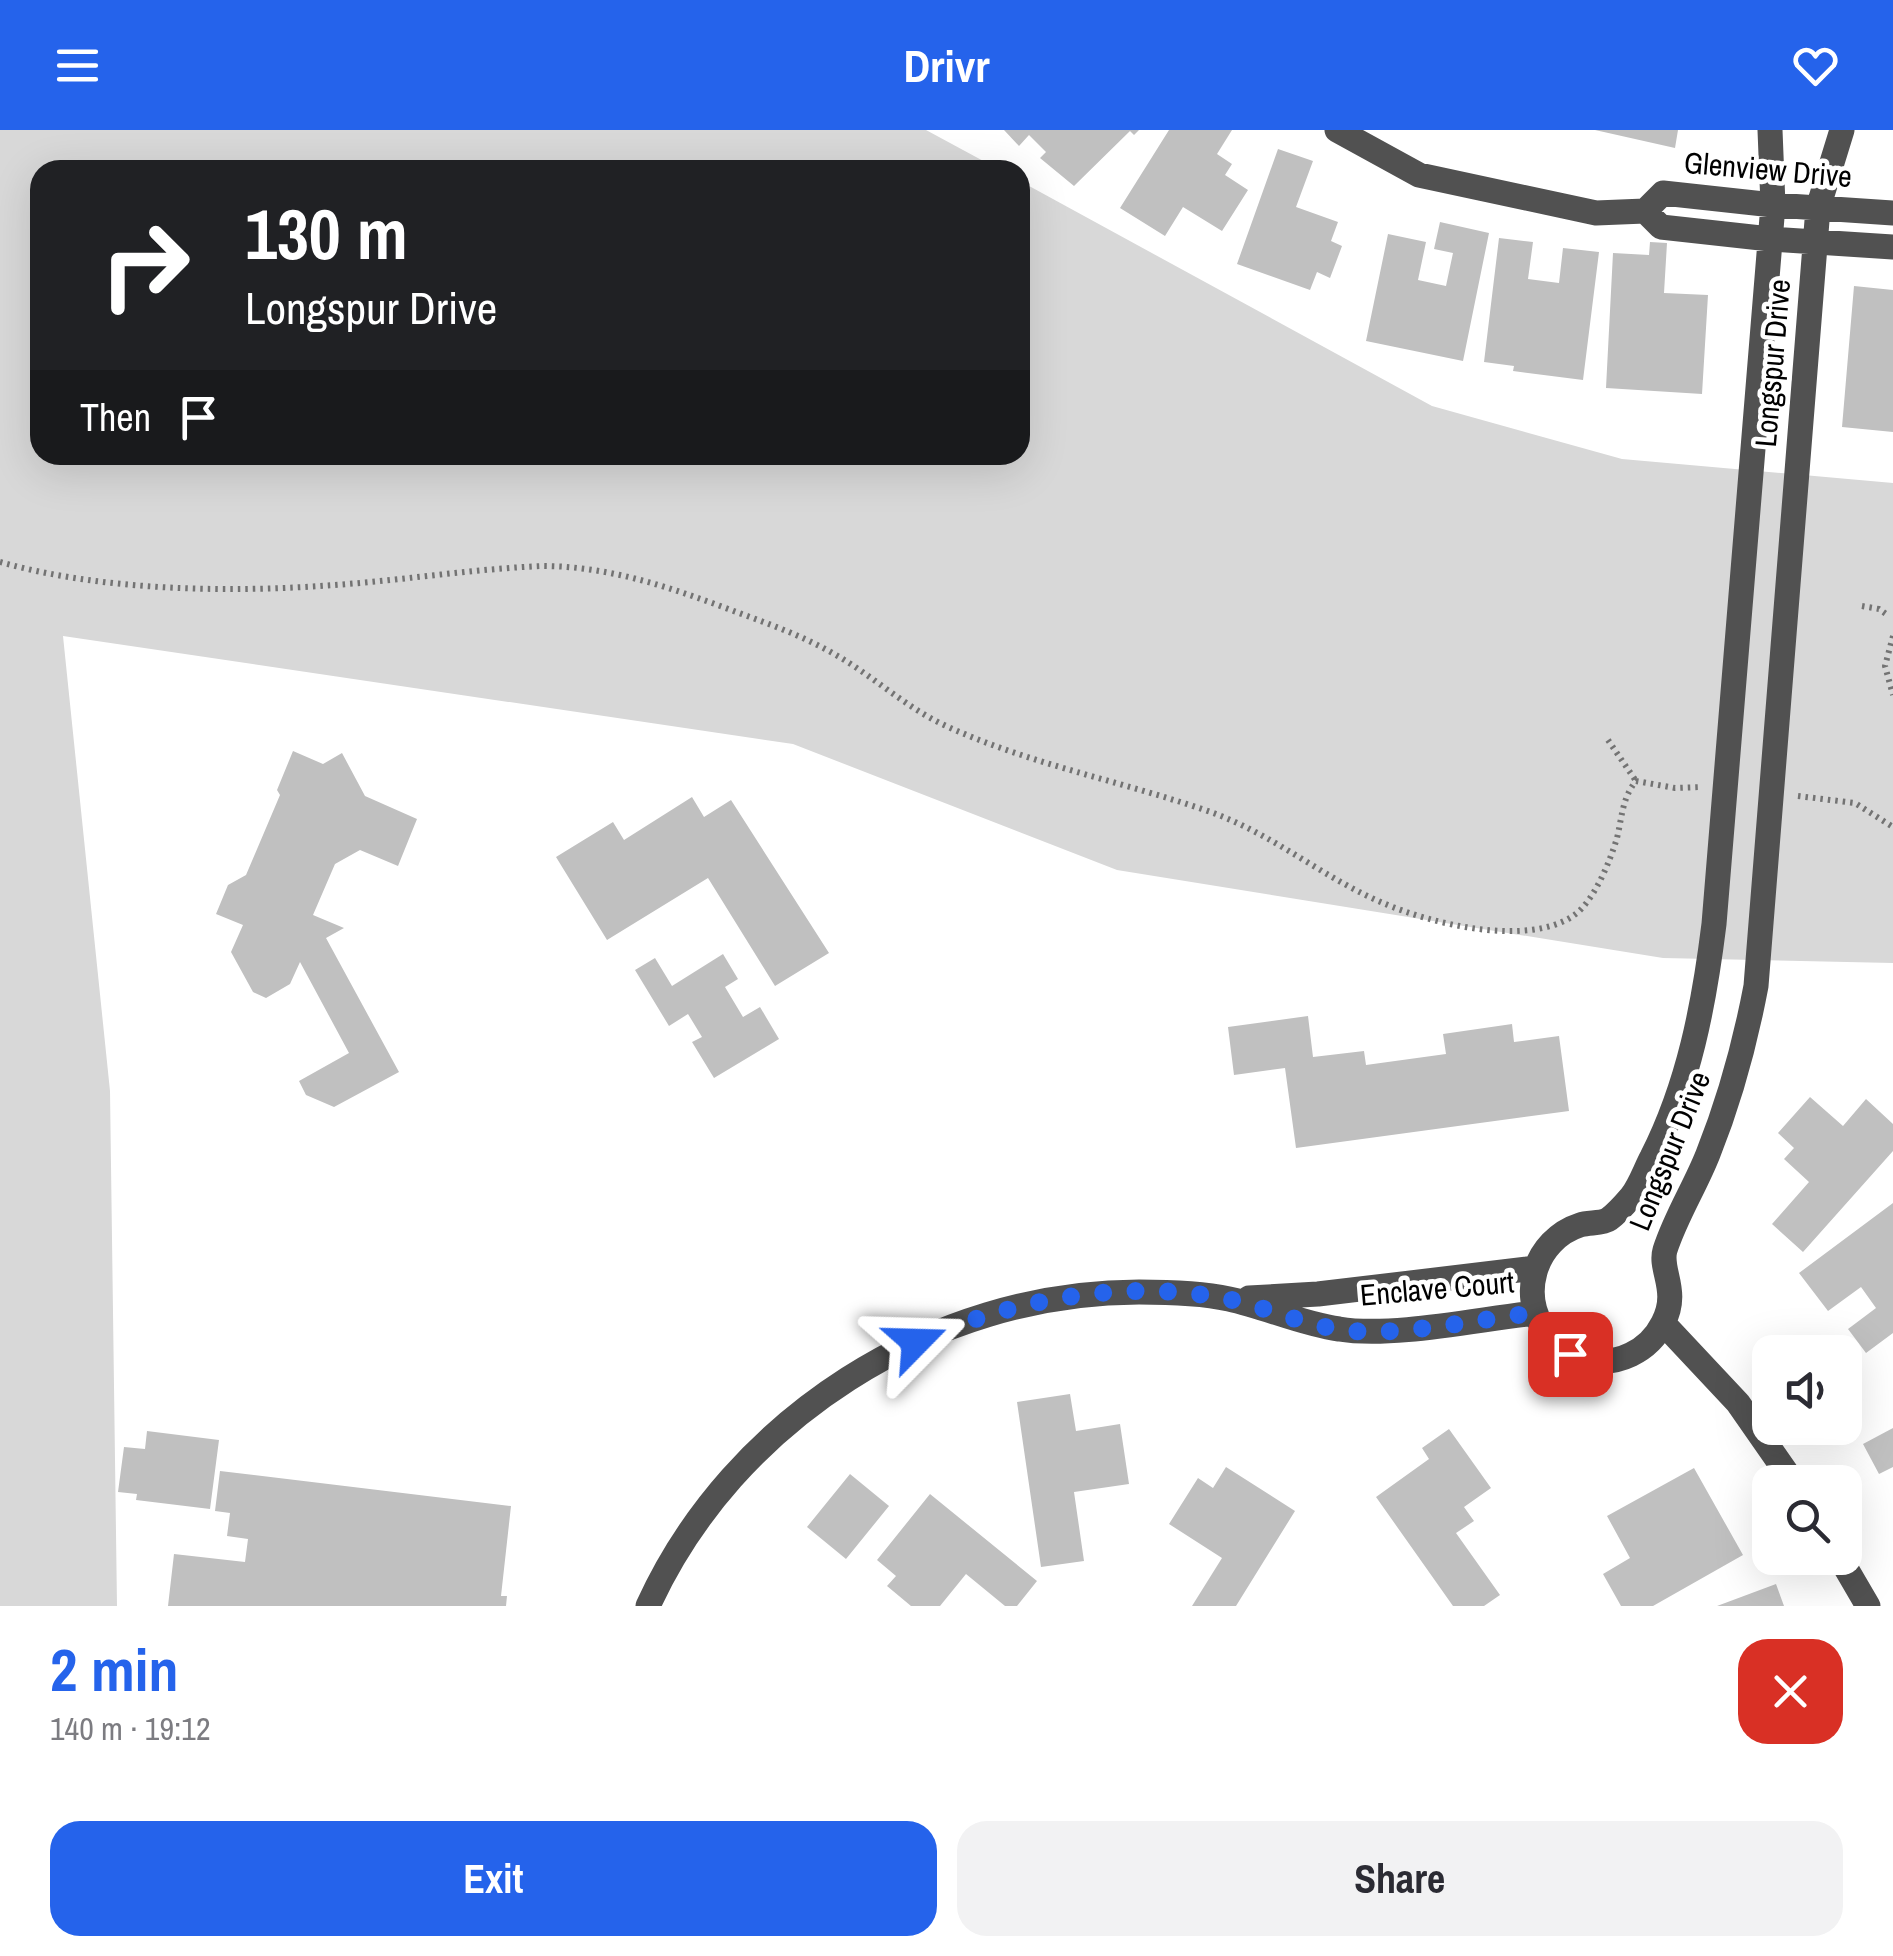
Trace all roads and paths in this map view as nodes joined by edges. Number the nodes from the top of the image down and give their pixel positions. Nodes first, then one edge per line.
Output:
1 (1337, 130) edge
2 (1770, 130) edge
3 (1842, 130) edge
4 (1773, 205) junction
5 (1818, 208) junction
6 (1645, 211) junction
7 (1893, 214) edge
8 (1770, 239) junction
9 (1815, 242) junction
10 (1893, 247) edge
11 (0, 562) edge
12 (1862, 606) dead end
13 (1891, 615) edge
14 (1893, 625) edge
15 (1893, 636) edge
16 (1893, 695) edge
17 (1608, 740) dead end
18 (1636, 782) junction
19 (1687, 786) dead end
20 (1536, 1268) junction
21 (1229, 1299) junction
22 (1535, 1313) junction
23 (1664, 1323) junction
24 (1781, 1465) edge
25 (1850, 1575) edge
26 (648, 1606) edge
27 (1868, 1606) edge

1 - 6 street, Glenview Drive
2 - 4 street, Longspur Drive
3 - 5 street, Longspur Drive
4 - 5 street, Glenview Drive
4 - 6 street, Glenview Drive
4 - 8 street, Longspur Drive
5 - 7 street, Glenview Drive
5 - 9 street, Longspur Drive
6 - 8 street, Glenview Drive
8 - 9 street, Glenview Drive
8 - 20 street, Longspur Drive
9 - 10 street, Glenview Drive
9 - 23 street, Longspur Drive
11 - 18 path
12 - 13 path
13 - 14 path
15 - 16 path
17 - 18 path
18 - 19 path
20 - 21 street, Enclave Court
20 - 22 street
21 - 22 street, Enclave Court
21 - 26 street, Enclave Court
22 - 23 street
23 - 24 street
25 - 27 street

